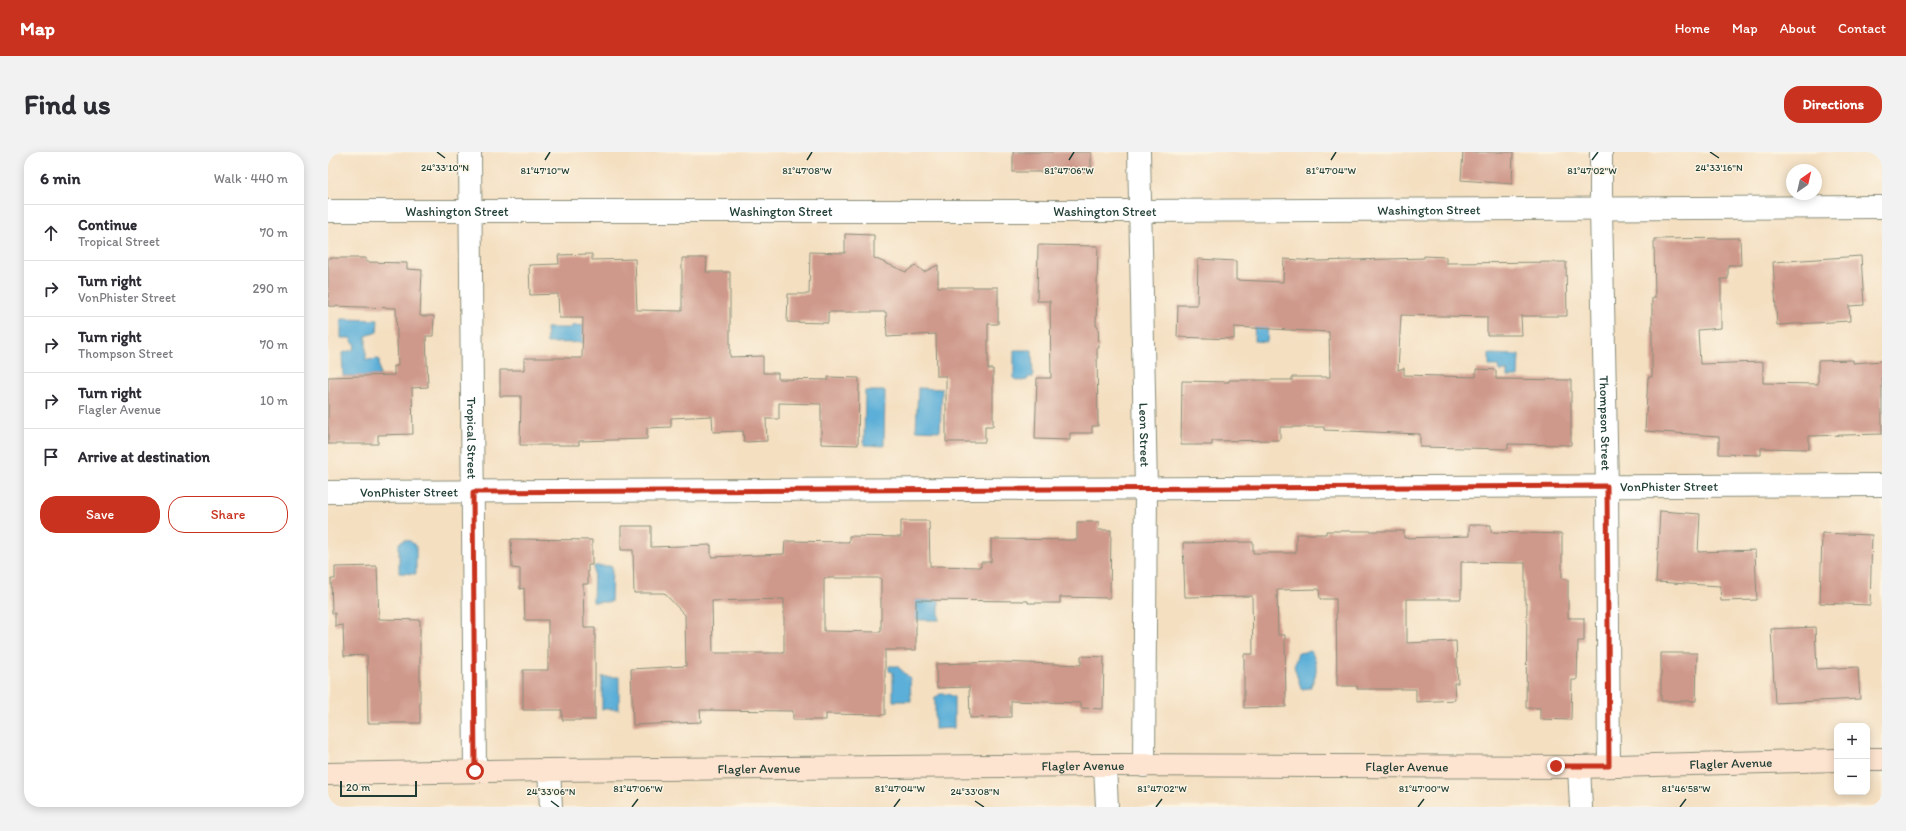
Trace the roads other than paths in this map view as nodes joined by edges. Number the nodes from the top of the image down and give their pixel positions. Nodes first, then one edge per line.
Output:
1 (470, 152) edge
2 (1139, 152) edge
3 (1601, 152) edge
4 (1882, 207) edge
5 (1601, 210) junction
6 (328, 211) edge
7 (470, 211) junction
8 (1140, 211) junction
9 (1882, 485) edge
10 (1607, 486) junction
11 (1146, 488) junction
12 (328, 492) edge
13 (473, 492) junction
14 (1870, 759) edge
15 (1882, 759) edge
16 (1834, 760) edge
17 (1105, 765) junction
18 (1144, 766) junction
19 (1579, 766) junction
20 (1609, 766) junction
21 (549, 770) junction
22 (475, 771) junction
23 (328, 774) edge
24 (551, 807) edge
25 (1107, 807) edge
26 (1581, 807) edge

1 - 7 street, Tropical Street
2 - 8 street, Leon Street
3 - 5 street, Thompson Street
4 - 5 street, Washington Street
5 - 8 street, Washington Street
5 - 10 street, Thompson Street
6 - 7 street, Washington Street
7 - 8 street, Washington Street
7 - 13 street, Tropical Street
8 - 11 street, Leon Street
9 - 10 street, VonPhister Street
10 - 11 street, VonPhister Street
10 - 20 street, Thompson Street
11 - 13 street, VonPhister Street
11 - 18 street, Leon Street
12 - 13 street, VonPhister Street
13 - 22 street, Tropical Street
14 - 15 street
16 - 20 street, Flagler Avenue
17 - 18 street, Flagler Avenue
17 - 21 street, Flagler Avenue
17 - 25 street
18 - 19 street, Flagler Avenue
19 - 20 street, Flagler Avenue
19 - 26 street
21 - 22 street, Flagler Avenue
21 - 24 street
22 - 23 street, Flagler Avenue

